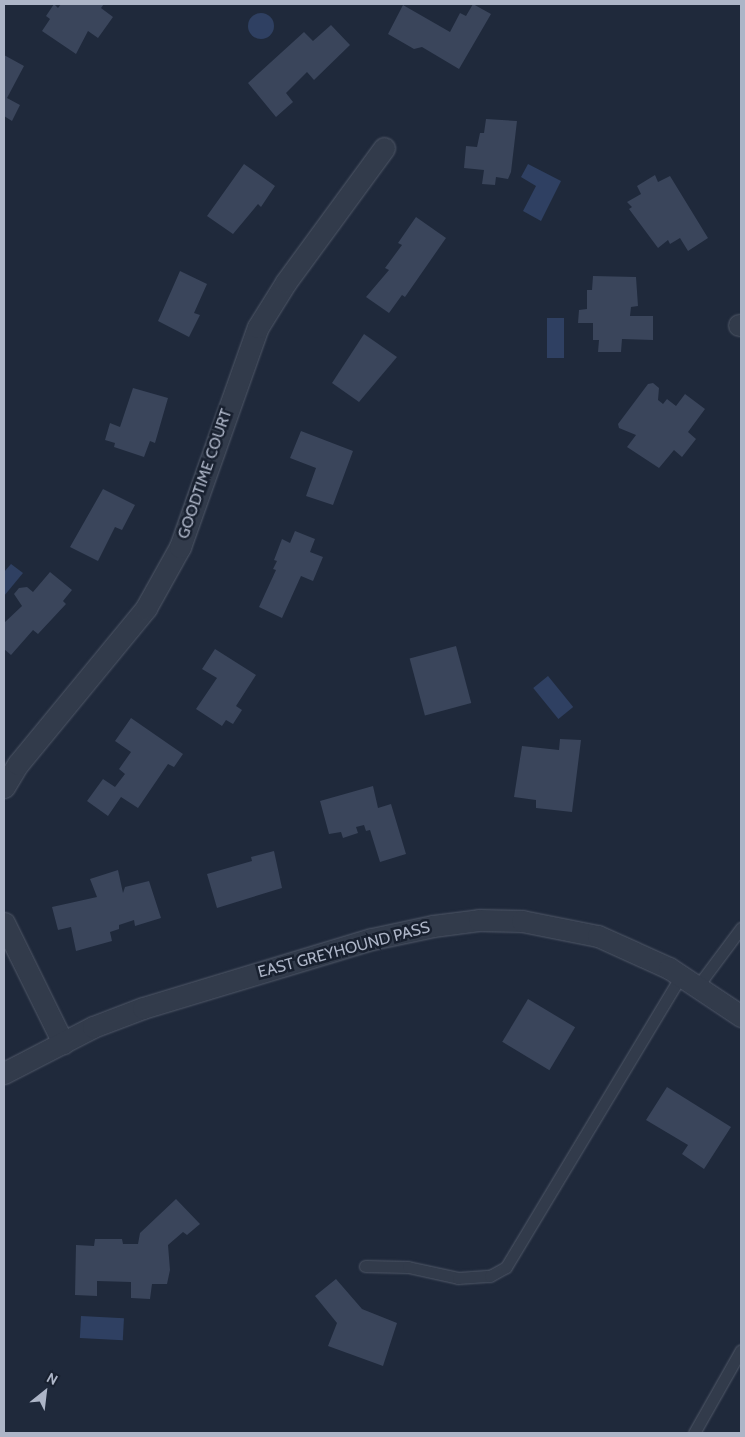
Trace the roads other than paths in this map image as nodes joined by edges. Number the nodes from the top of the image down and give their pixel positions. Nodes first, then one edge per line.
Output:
1 (384, 148) dead end
2 (4, 787) edge
3 (4, 923) edge
4 (741, 928) edge
5 (689, 982) junction
6 (741, 1016) edge
7 (63, 1042) junction
8 (4, 1073) edge
9 (365, 1266) dead end
10 (741, 1350) edge
11 (694, 1433) edge

1 - 2 street, GOODTIME COURT
3 - 7 street
4 - 5 lane
5 - 6 street, EAST GREYHOUND PASS
5 - 7 street, EAST GREYHOUND PASS
5 - 9 lane
7 - 8 street, EAST GREYHOUND PASS
10 - 11 lane

